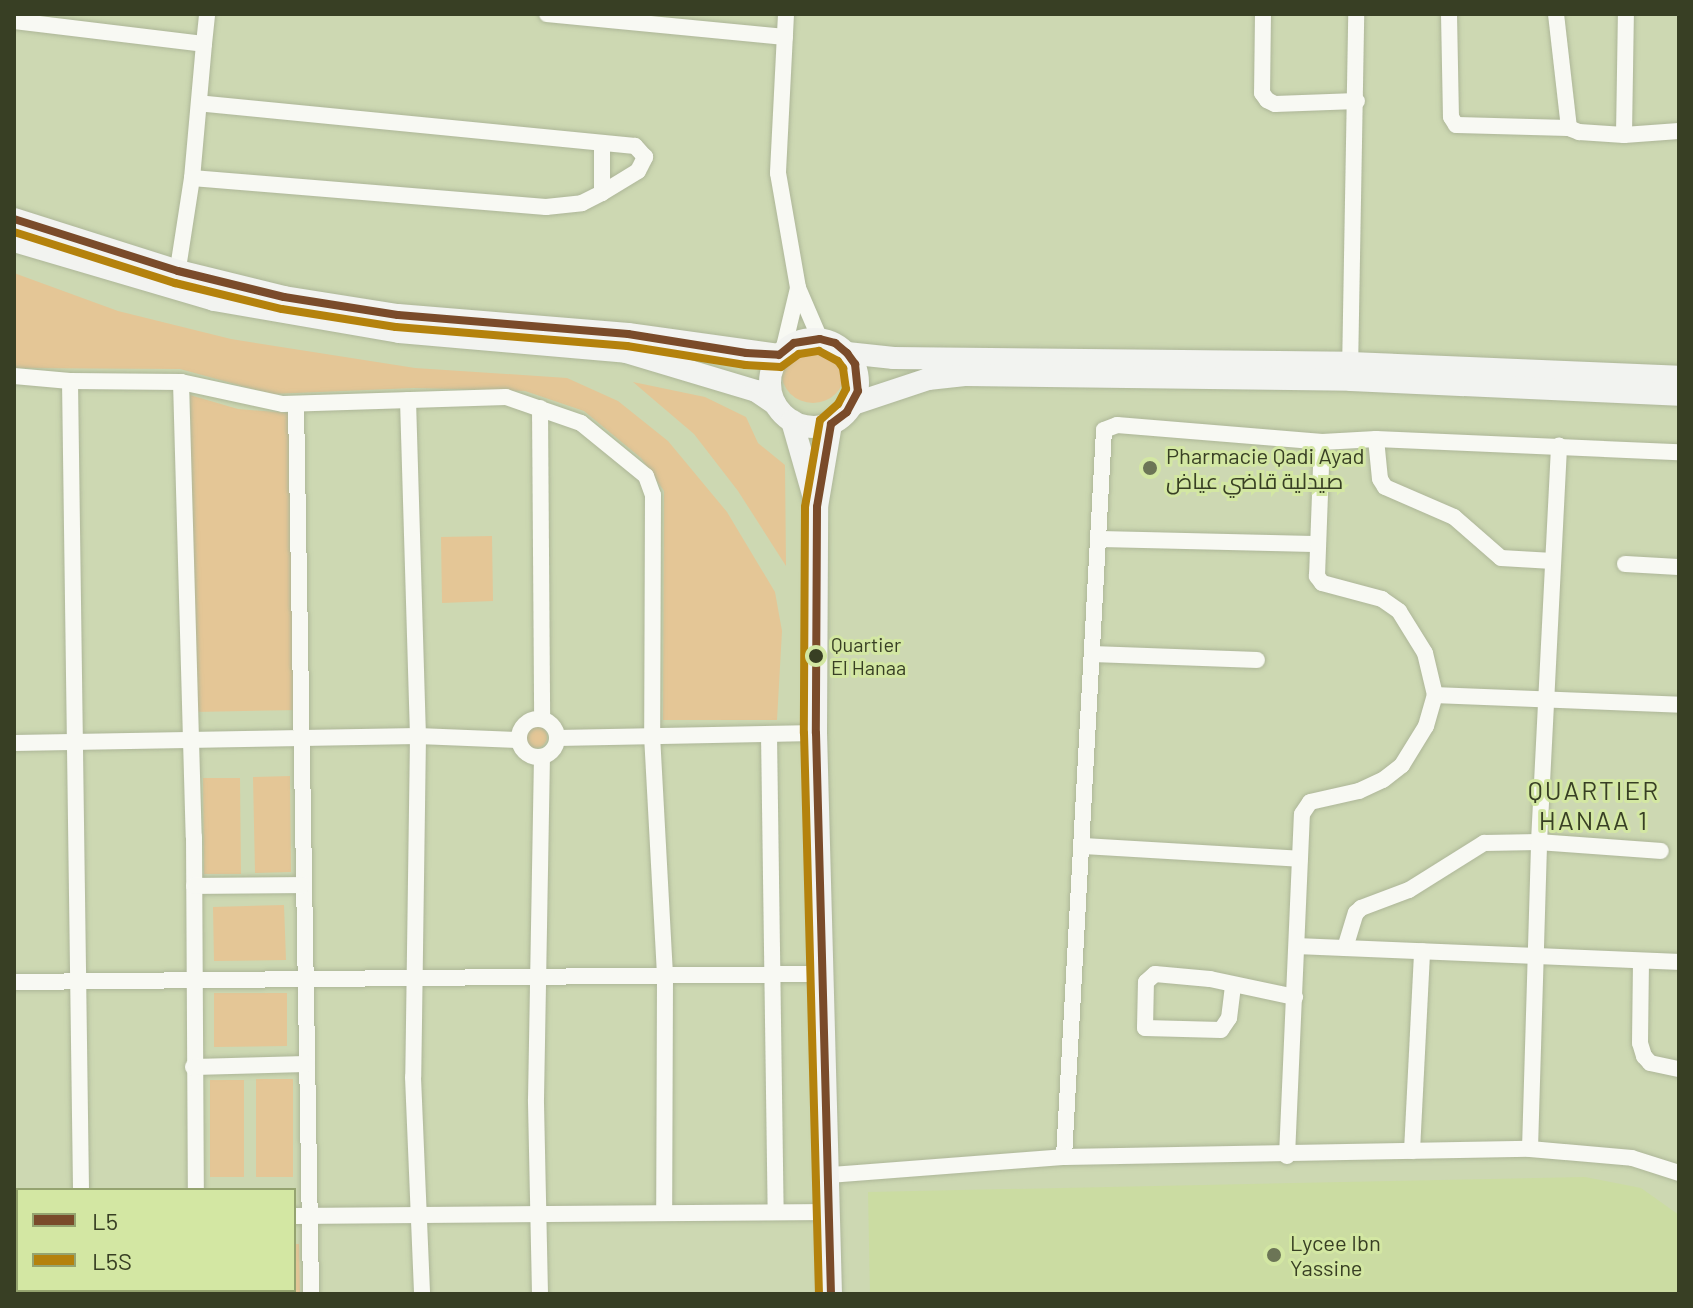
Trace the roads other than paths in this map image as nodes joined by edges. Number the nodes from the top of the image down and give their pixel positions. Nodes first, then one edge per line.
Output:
1 (207, 14) edge
2 (547, 14) edge
3 (786, 14) edge
4 (1263, 14) edge
5 (1356, 14) edge
6 (1449, 14) edge
7 (1556, 14) edge
8 (1626, 14) edge
9 (14, 21) edge
10 (785, 37) junction
11 (204, 44) junction
12 (1357, 101) junction
13 (199, 103) junction
14 (1569, 128) junction
15 (1679, 131) edge
16 (1624, 135) junction
17 (602, 143) junction
18 (192, 178) junction
19 (602, 193) junction
20 (14, 219) edge
21 (14, 241) edge
22 (176, 280) junction
23 (798, 288) junction
24 (820, 339) junction
25 (781, 353) junction
26 (847, 353) junction
27 (1350, 372) junction
28 (14, 376) edge
29 (1679, 377) edge
30 (70, 381) junction
31 (181, 382) junction
32 (1679, 395) edge
33 (408, 400) junction
34 (296, 404) junction
35 (775, 404) junction
36 (853, 404) junction
37 (540, 408) junction
38 (792, 421) junction
39 (831, 424) junction
40 (1376, 439) junction
41 (1322, 442) junction
42 (1559, 446) junction
43 (1679, 452) edge
44 (817, 507) junction
45 (1098, 539) junction
46 (1316, 544) junction
47 (1553, 561) junction
48 (1625, 564) dead end
49 (1679, 567) edge
50 (1093, 654) junction
51 (1257, 660) dead end
52 (1435, 695) junction
53 (1546, 697) junction
54 (1679, 705) edge
55 (542, 718) junction
56 (816, 733) junction
57 (769, 734) junction
58 (652, 735) junction
59 (418, 736) junction
60 (558, 738) junction
61 (302, 740) junction
62 (518, 740) junction
63 (73, 742) junction
64 (190, 742) junction
65 (14, 743) edge
66 (542, 757) junction
67 (1539, 842) junction
68 (1083, 846) junction
69 (1661, 851) dead end
70 (1300, 859) junction
71 (302, 885) junction
72 (194, 886) junction
73 (1298, 946) junction
74 (1345, 948) junction
75 (1422, 951) junction
76 (1534, 955) junction
77 (1641, 961) junction
78 (1679, 962) edge
79 (825, 974) junction
80 (773, 975) junction
81 (665, 976) junction
82 (416, 978) junction
83 (538, 978) junction
84 (303, 979) junction
85 (194, 980) junction
86 (14, 982) edge
87 (77, 982) junction
88 (1233, 986) junction
89 (1295, 997) junction
90 (307, 1064) junction
91 (193, 1067) junction
92 (1679, 1069) edge
93 (1530, 1149) junction
94 (1412, 1151) junction
95 (1287, 1156) junction
96 (1064, 1157) junction
97 (1679, 1173) edge
98 (830, 1175) junction
99 (81, 1188) edge
100 (196, 1188) edge
101 (776, 1212) junction
102 (831, 1212) junction
103 (537, 1213) junction
104 (664, 1213) junction
105 (421, 1214) junction
106 (302, 1216) edge
107 (311, 1294) edge
108 (422, 1294) edge
109 (540, 1294) edge
110 (831, 1294) edge

1 - 11 street
2 - 10 street
3 - 10 street
4 - 12 street
5 - 12 street
6 - 14 street
7 - 14 street
8 - 16 street
9 - 11 street
10 - 23 street
11 - 13 street
12 - 27 street
13 - 17 street
13 - 18 street
14 - 16 street
15 - 16 street
17 - 19 street
17 - 19 street
18 - 19 street
18 - 22 street
20 - 22 main road
21 - 22 main road
22 - 25 main road
22 - 35 main road
23 - 24 street
23 - 25 street
24 - 25 main road
24 - 26 main road
25 - 35 main road
26 - 27 main road
26 - 36 main road
27 - 29 main road
27 - 32 main road
27 - 36 main road
28 - 30 street
30 - 31 street
30 - 63 street
31 - 34 street
31 - 64 street
33 - 34 street
33 - 37 street
33 - 59 street
34 - 61 street
35 - 38 main road
36 - 39 main road
37 - 55 street
37 - 58 street
38 - 39 main road
38 - 44 main road
39 - 44 main road
40 - 41 street
40 - 42 street
40 - 47 street
41 - 45 street
41 - 46 street
42 - 43 street
42 - 47 street
44 - 56 main road
45 - 46 street
45 - 50 street
46 - 52 street
47 - 53 street
48 - 49 street
50 - 51 street
50 - 68 street
52 - 53 street
52 - 70 street
53 - 54 street
53 - 67 street
55 - 60 street
55 - 62 street
56 - 57 street
56 - 79 main road
57 - 58 street
57 - 80 street
58 - 60 street
58 - 81 street
59 - 61 street
59 - 62 street
59 - 82 street
60 - 66 street
61 - 64 street
61 - 71 street
62 - 66 street
63 - 64 street
63 - 65 street
63 - 87 street
64 - 72 street
66 - 83 street
67 - 69 street
67 - 74 street
67 - 76 street
68 - 70 street
68 - 96 street
70 - 73 street
71 - 72 street
71 - 84 street
72 - 85 street
73 - 74 street
73 - 89 street
74 - 75 street
75 - 76 street
75 - 94 street
76 - 77 street
76 - 93 street
77 - 78 street
77 - 92 street
79 - 80 street
79 - 98 main road
80 - 81 street
80 - 101 street
81 - 83 street
81 - 104 street
82 - 83 street
82 - 84 street
82 - 105 street
83 - 103 street
84 - 85 street
84 - 90 street
85 - 87 street
85 - 91 street
86 - 87 street
87 - 99 street
88 - 88 street
88 - 89 street
89 - 95 street
90 - 91 street
90 - 106 street
91 - 100 street
93 - 94 street
93 - 97 street
94 - 95 street
95 - 96 street
96 - 98 street
98 - 102 main road
101 - 102 street
101 - 104 street
102 - 110 main road
103 - 104 street
103 - 105 street
103 - 109 street
105 - 106 street
105 - 108 street
106 - 107 street

